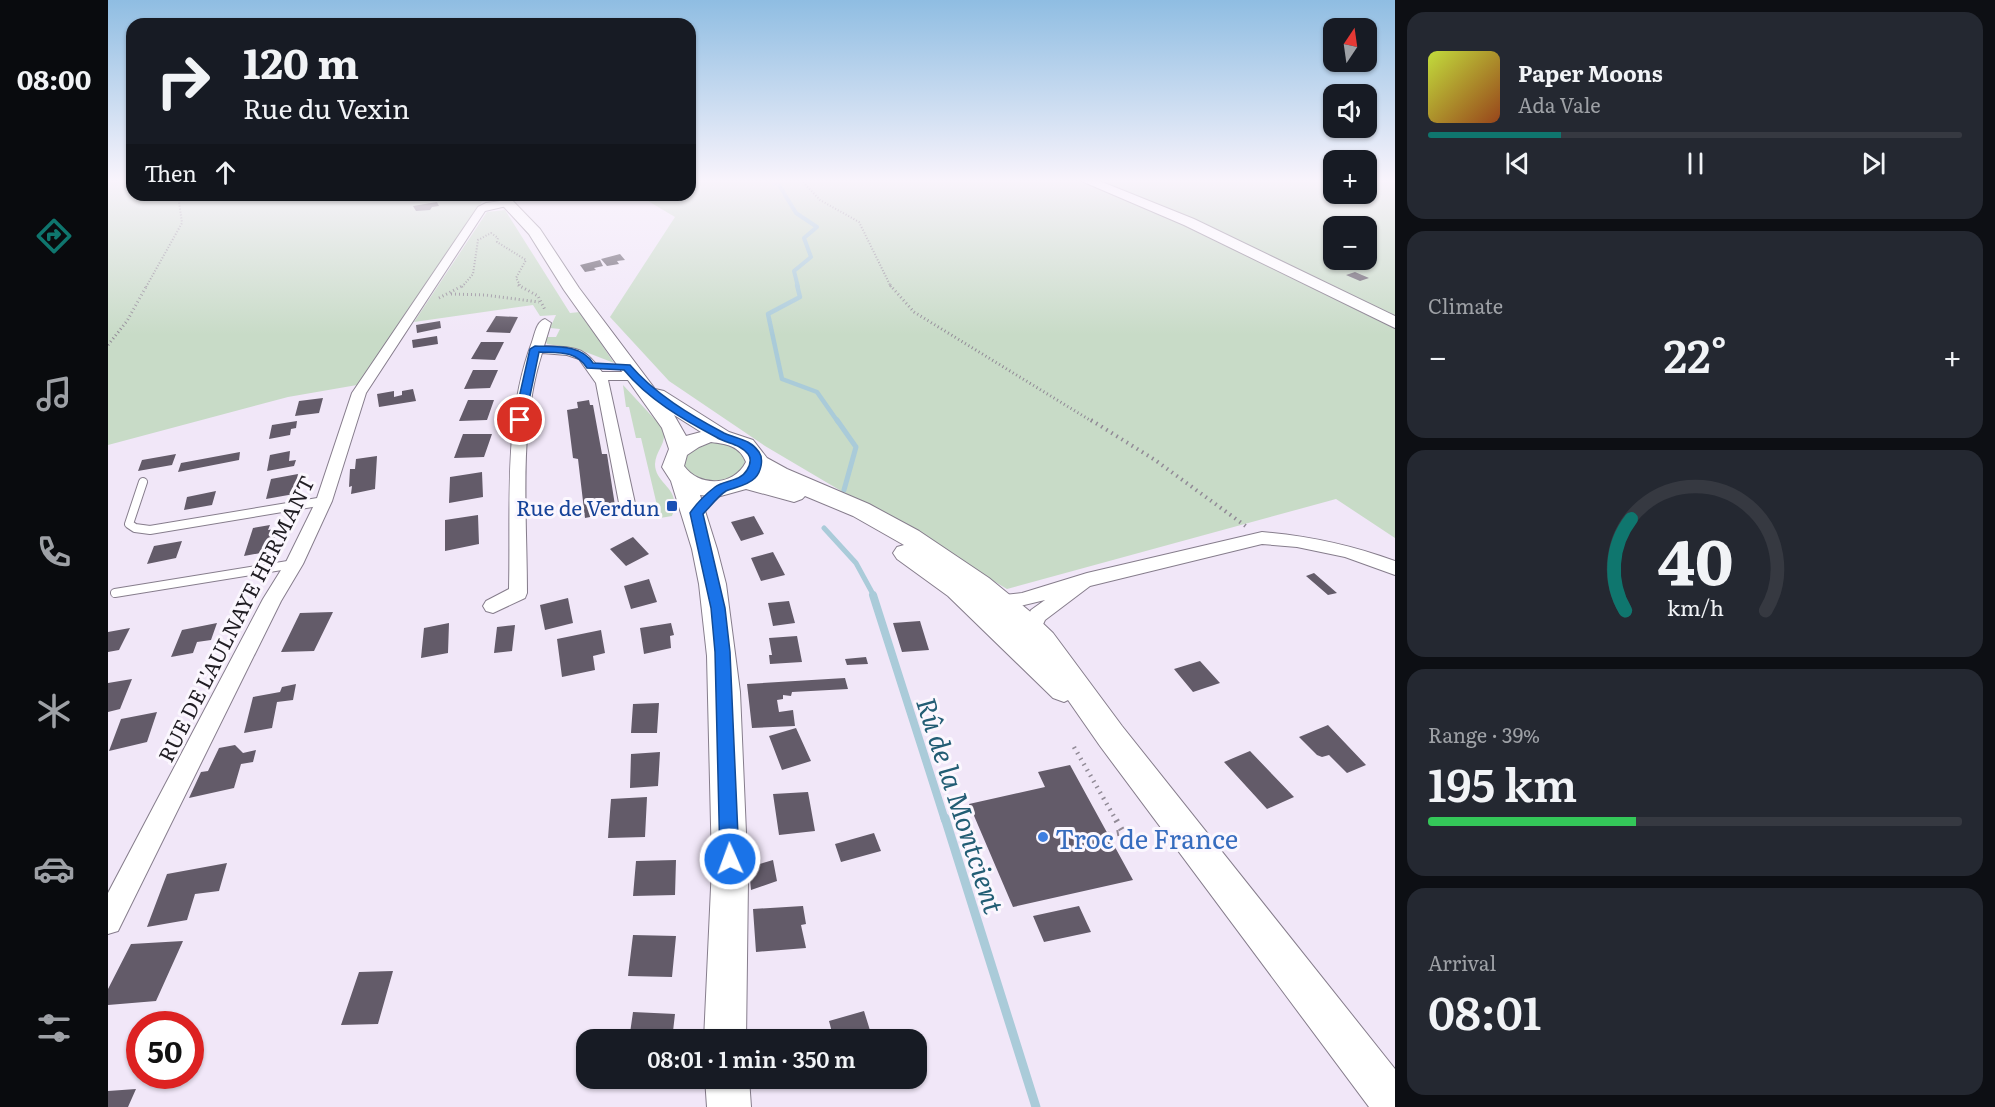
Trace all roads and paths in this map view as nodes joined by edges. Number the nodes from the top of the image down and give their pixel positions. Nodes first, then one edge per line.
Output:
1 (177, 232) edge
2 (466, 232) edge
3 (535, 232) edge
4 (864, 232) edge
5 (1207, 232) edge
6 (539, 302) junction
7 (545, 323) joint
8 (1395, 323) edge
9 (108, 345) edge
10 (535, 349) junction
11 (594, 371) junction
12 (634, 376) junction
13 (723, 437) junction
14 (680, 449) junction
15 (740, 477) junction
16 (682, 479) junction
17 (143, 482) dead end
18 (324, 501) junction
19 (628, 508) dead end
20 (696, 513) junction
21 (1262, 538) junction
22 (294, 564) junction
23 (1395, 568) edge
24 (1087, 580) junction
25 (115, 592) dead end
26 (965, 597) junction
27 (1004, 603) junction
28 (493, 606) dead end
29 (1031, 629) junction
30 (1111, 736) junction
31 (1074, 747) dead end
32 (1108, 835) dead end
33 (108, 921) edge
34 (725, 1029) edge
35 (728, 1089) edge
36 (1395, 1105) edge
37 (729, 1107) edge

1 - 9 path
2 - 18 street, RUE DE L'AULNAYE HERMANT
3 - 12 main road
4 - 21 path
5 - 8 main road
6 - 6 path
6 - 7 path
7 - 10 street
10 - 11 street
10 - 28 street
11 - 12 street
11 - 19 street
12 - 13 main road
12 - 14 main road
13 - 14 main road
13 - 15 main road
14 - 16 main road
15 - 16 main road
15 - 20 main road
15 - 26 main road
15 - 27 main road
16 - 20 main road
17 - 18 lane
18 - 22 street, RUE DE L'AULNAYE HERMANT
20 - 34 main road
21 - 23 street
21 - 24 street
22 - 25 lane
22 - 33 street, RUE DE L'AULNAYE HERMANT
24 - 27 street
24 - 29 street
26 - 27 street
26 - 30 main road
27 - 29 main road
29 - 30 main road
30 - 36 main road
31 - 32 path
35 - 37 main road

